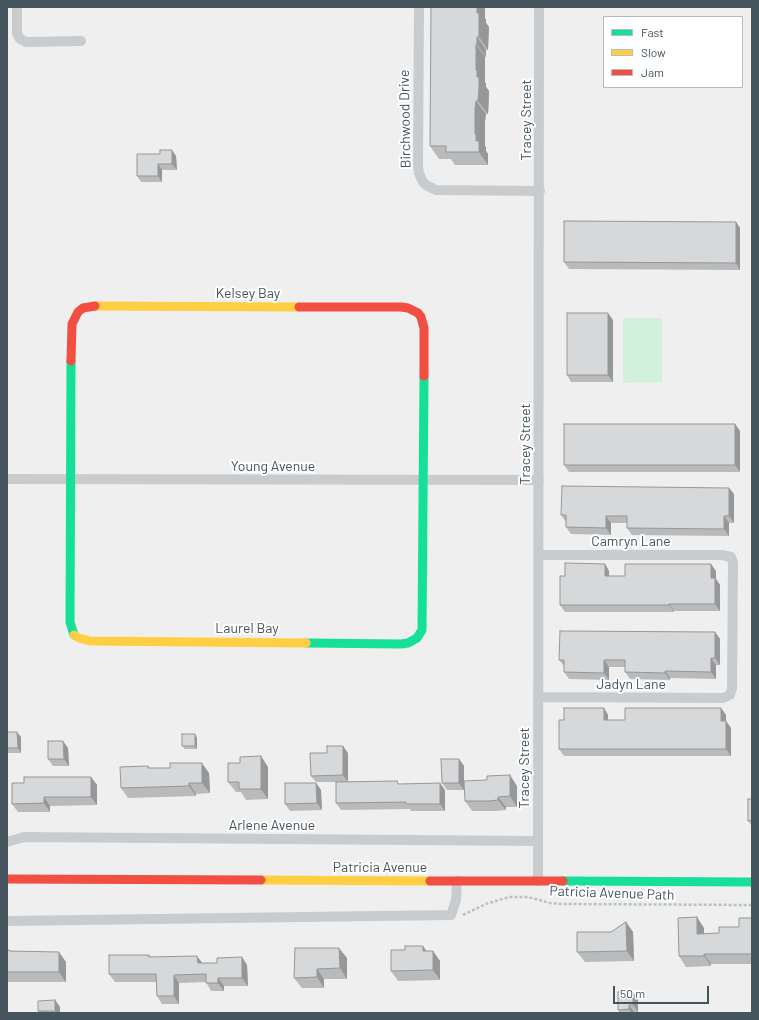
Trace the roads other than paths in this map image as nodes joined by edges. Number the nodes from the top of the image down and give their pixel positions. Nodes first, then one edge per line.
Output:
1 (17, 7) edge
2 (419, 7) edge
3 (540, 7) edge
4 (81, 41) dead end
5 (540, 191) junction
6 (7, 479) edge
7 (70, 479) junction
8 (424, 480) junction
9 (539, 480) junction
10 (539, 555) junction
11 (538, 697) junction
12 (723, 698) joint
13 (538, 840) junction
14 (7, 842) edge
15 (7, 879) edge
16 (457, 881) junction
17 (538, 882) junction
18 (752, 882) edge
19 (7, 920) edge

1 - 4 street
2 - 5 street, Birchwood Drive
3 - 5 street, Tracey Street
5 - 9 street, Tracey Street
6 - 7 street, Young Avenue
7 - 8 street, Young Avenue
7 - 8 street, Laurel Bay
7 - 8 street, Kelsey Bay
8 - 9 street, Young Avenue
9 - 10 street, Tracey Street
10 - 11 street, Tracey Street
10 - 12 street, Camryn Lane
11 - 12 street, Jadyn Lane
11 - 13 street, Tracey Street
13 - 14 street, Arlene Avenue
13 - 17 street, Tracey Street
15 - 16 street, Patricia Avenue
16 - 17 street, Patricia Avenue
16 - 19 street
17 - 18 street, Patricia Avenue

